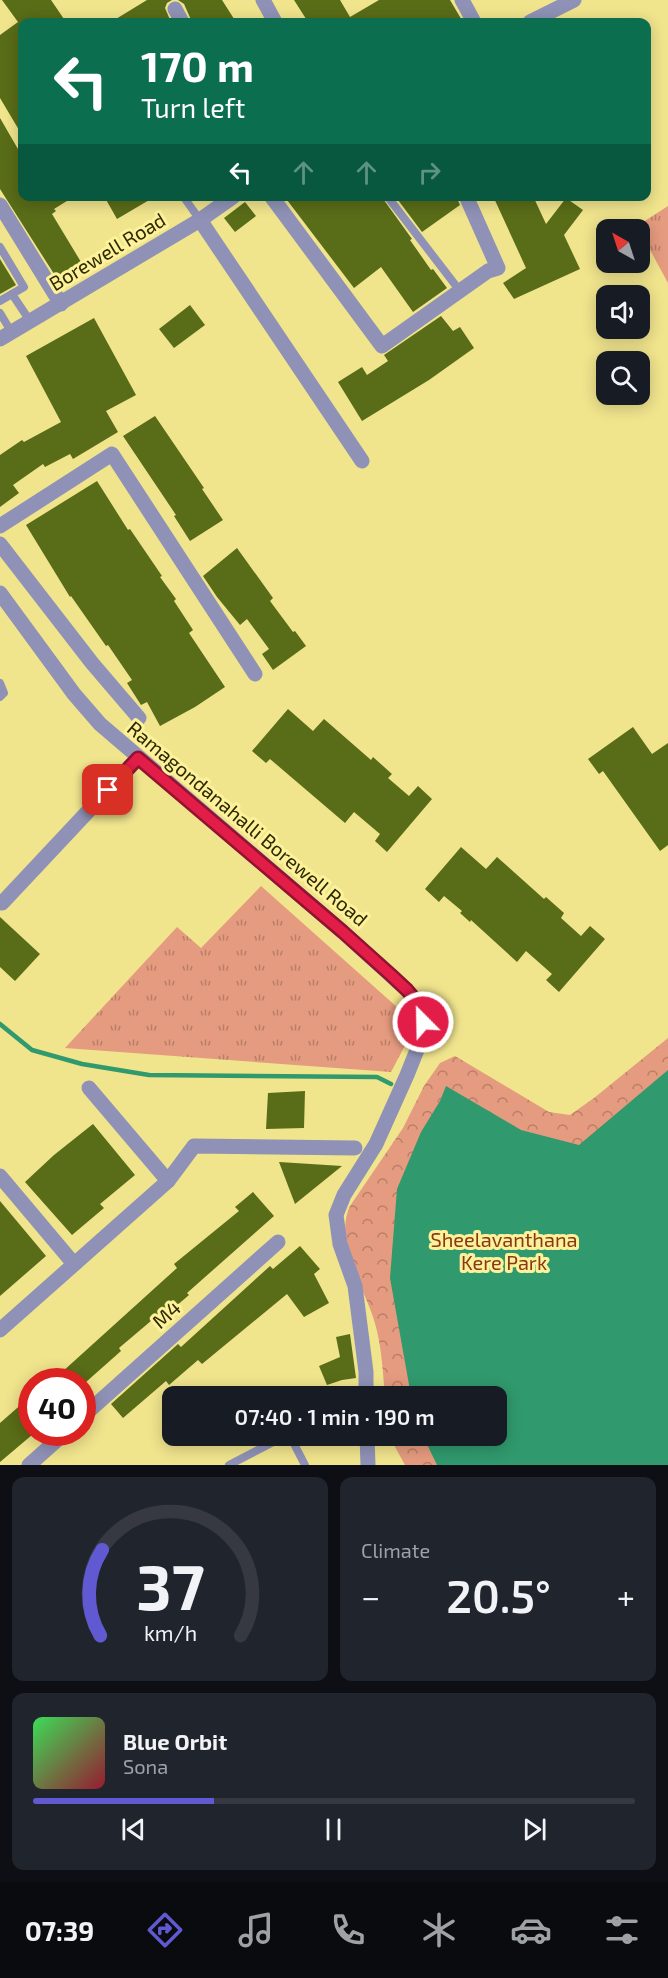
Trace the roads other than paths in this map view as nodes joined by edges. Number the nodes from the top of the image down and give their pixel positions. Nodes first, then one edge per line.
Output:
1 (263, 0) edge
2 (462, 0) edge
3 (574, 0) edge
4 (273, 18) edge
5 (472, 18) edge
6 (538, 18) edge
7 (187, 201) edge
8 (227, 201) edge
9 (275, 201) edge
10 (391, 201) edge
11 (468, 201) edge
12 (0, 205) edge
13 (200, 220) junction
14 (0, 247) edge
15 (460, 291) junction
16 (12, 294) junction
17 (0, 301) edge
18 (61, 304) junction
19 (0, 313) edge
20 (30, 321) junction
21 (6, 336) edge
22 (362, 461) dead end
23 (0, 526) edge
24 (0, 544) edge
25 (0, 593) edge
26 (255, 674) dead end
27 (0, 683) edge
28 (0, 697) edge
29 (138, 718) dead end
30 (138, 758) junction
31 (2, 903) dead end
32 (89, 1088) dead end
33 (355, 1148) dead end
34 (0, 1176) edge
35 (168, 1181) junction
36 (278, 1242) dead end
37 (74, 1264) junction
38 (0, 1329) edge
39 (366, 1386) edge
40 (96, 1405) edge
41 (50, 1446) edge
42 (266, 1446) edge
43 (296, 1446) edge
44 (367, 1446) edge
45 (29, 1465) edge
46 (229, 1465) edge
47 (305, 1465) edge
48 (368, 1465) edge

1 - 4 street
2 - 5 street
3 - 6 street
7 - 13 lane
8 - 13 street, Borewell Road
9 - 15 street
10 - 15 lane
11 - 15 street
12 - 18 street
13 - 18 street, Borewell Road
13 - 22 street
14 - 16 lane
16 - 17 lane
16 - 20 lane
18 - 20 street, Borewell Road
19 - 21 lane
20 - 21 street, Borewell Road
23 - 26 street
24 - 29 street
25 - 30 street, Ramagondanahalli Borewell Road
27 - 28 lane
30 - 31 street
30 - 39 street, Ramagondanahalli Borewell Road
32 - 35 street
33 - 35 street
34 - 37 street
35 - 37 street
36 - 40 street, M4
37 - 38 street
41 - 45 street
42 - 46 lane
43 - 47 lane
44 - 48 street

